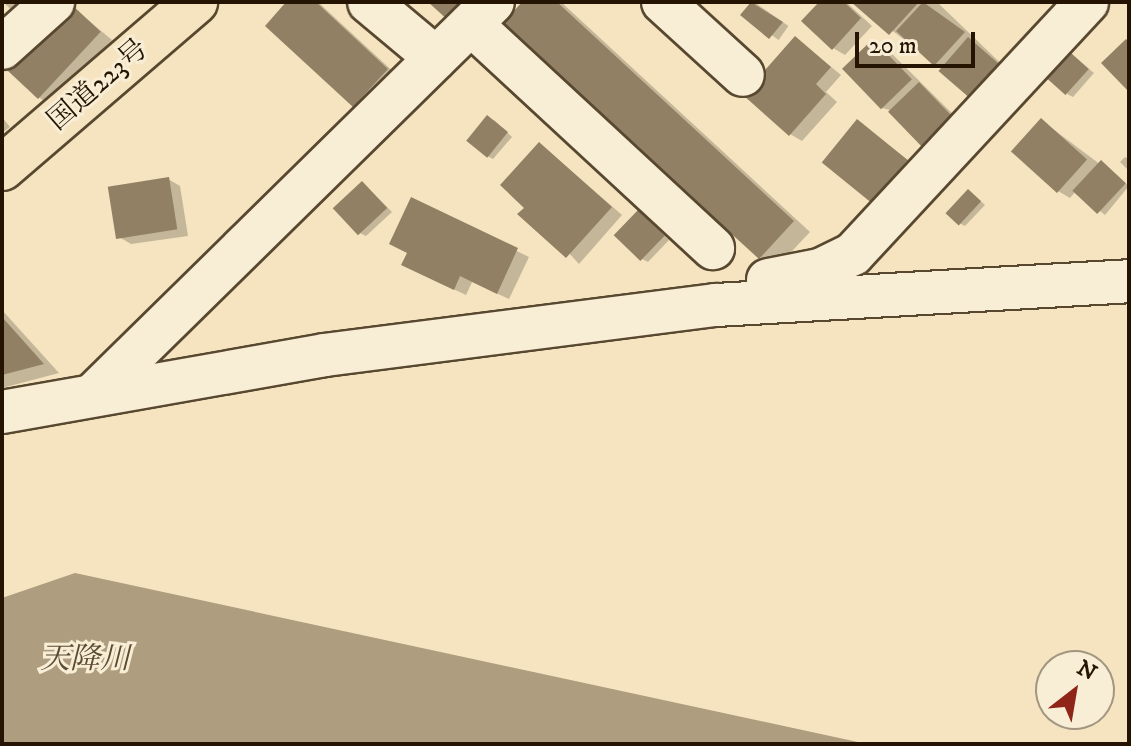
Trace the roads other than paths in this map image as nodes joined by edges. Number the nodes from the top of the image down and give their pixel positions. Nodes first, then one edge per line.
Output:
1 (53, 2) edge
2 (195, 2) edge
3 (369, 2) edge
4 (663, 2) edge
5 (1087, 2) edge
6 (482, 13) edge
7 (2, 48) edge
8 (436, 58) junction
9 (743, 75) dead end
10 (2, 168) edge
11 (713, 248) dead end
12 (1129, 281) edge
13 (716, 305) junction
14 (94, 394) junction
15 (2, 412) edge

1 - 7 street
2 - 10 highway, 国道223号
3 - 8 street
4 - 9 street
5 - 13 street
6 - 8 street
6 - 11 street
8 - 14 street
12 - 13 street
13 - 14 street
14 - 15 street

